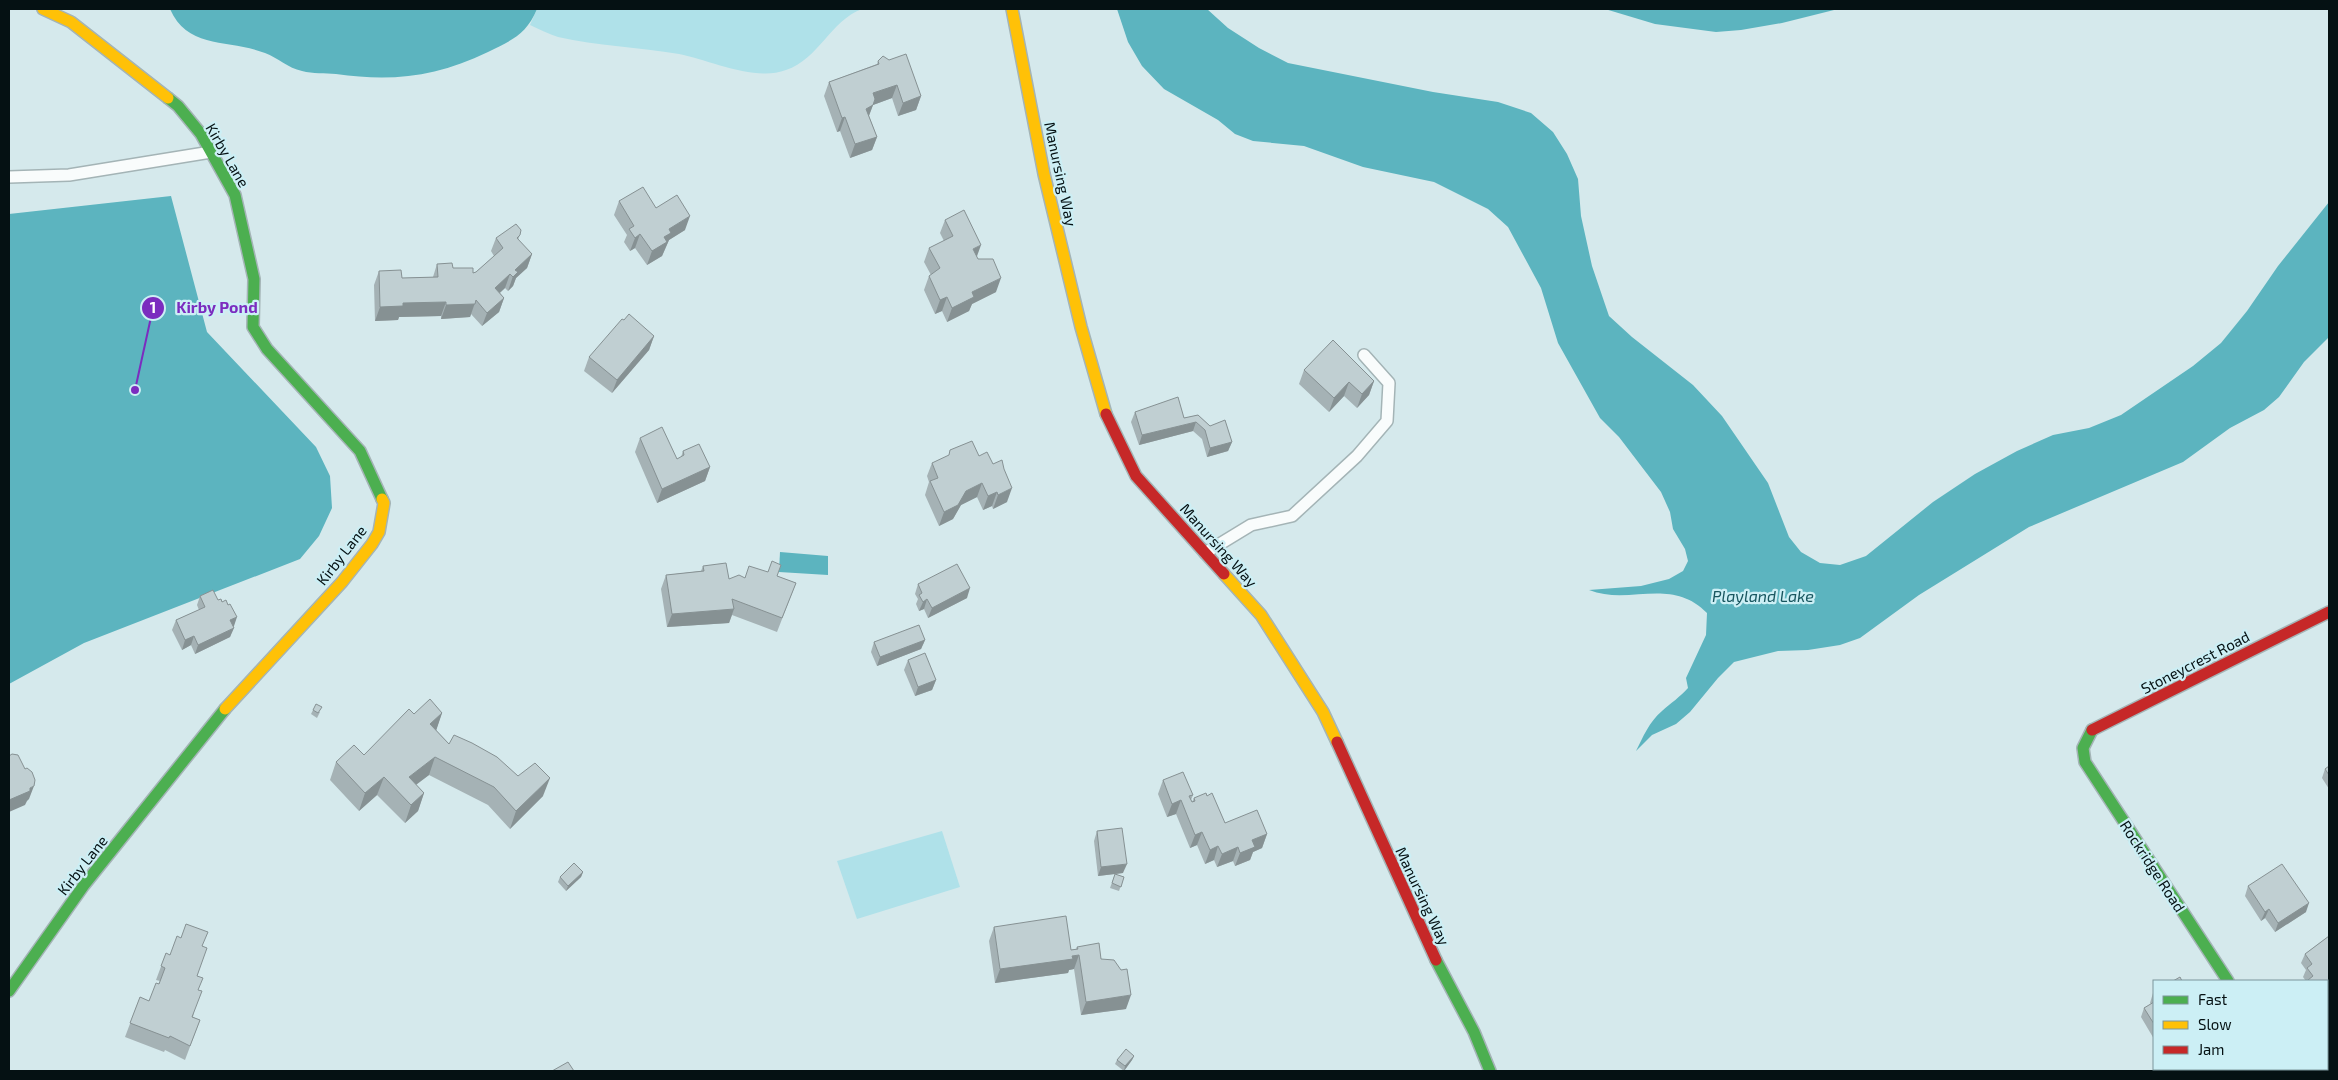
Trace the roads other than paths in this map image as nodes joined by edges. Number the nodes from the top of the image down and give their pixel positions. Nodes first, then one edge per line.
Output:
1 (43, 9) edge
2 (1012, 9) edge
3 (211, 152) junction
4 (9, 177) edge
5 (1364, 355) dead end
6 (1205, 553) junction
7 (2329, 612) edge
8 (2083, 748) joint
9 (2227, 980) edge
10 (9, 991) edge
11 (1490, 1071) edge

1 - 3 street, Kirby Lane
2 - 6 street, Manursing Way
3 - 4 lane
3 - 10 street, Kirby Lane
5 - 6 lane
6 - 11 street, Manursing Way
7 - 8 street, Stoneycrest Road
8 - 9 street, Rockridge Road

